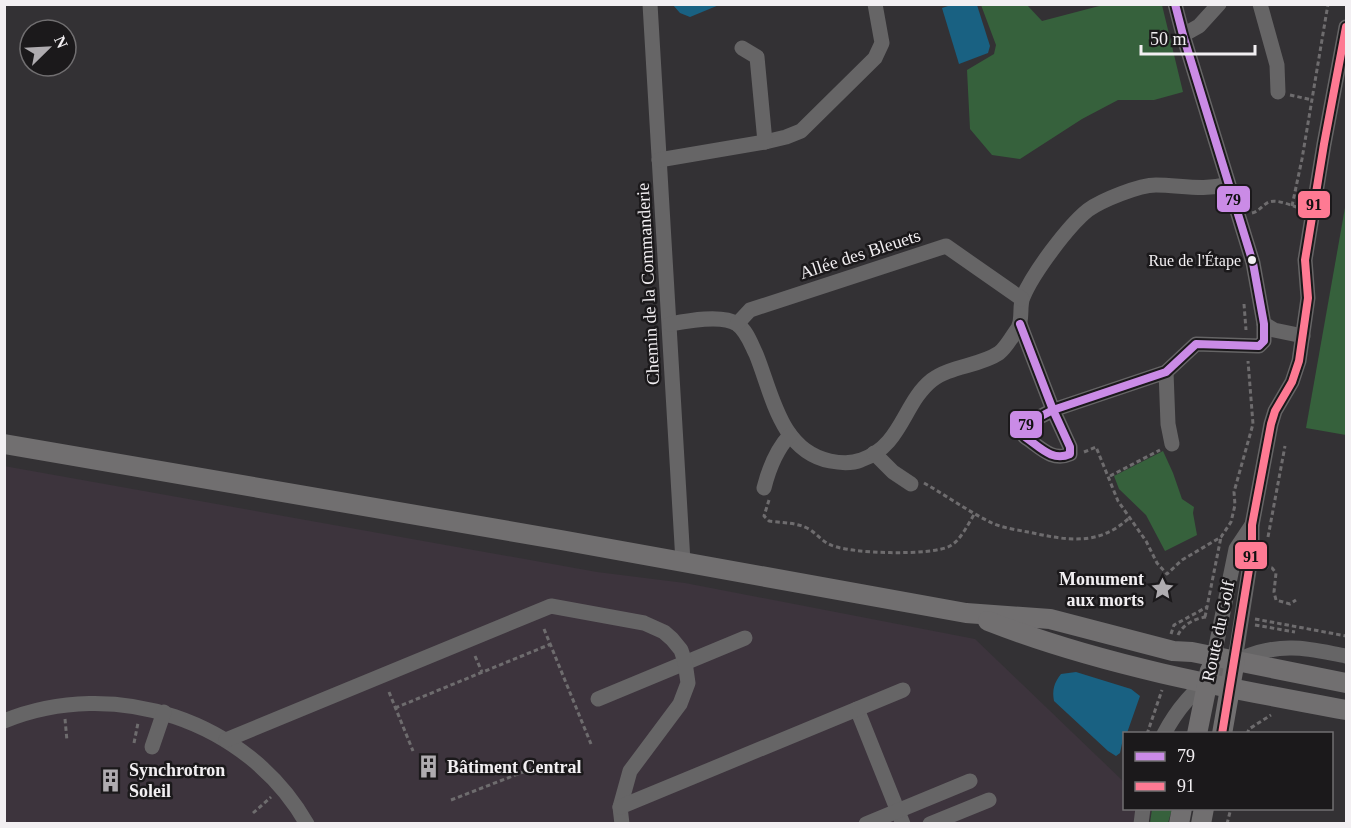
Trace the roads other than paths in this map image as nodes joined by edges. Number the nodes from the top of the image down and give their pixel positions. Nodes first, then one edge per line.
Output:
1 (650, 4) edge
2 (875, 4) edge
3 (1175, 4) edge
4 (1219, 4) edge
5 (1260, 4) edge
6 (1347, 27) edge
7 (1182, 35) junction
8 (742, 48) dead end
9 (1278, 92) road end
10 (765, 142) junction
11 (659, 160) junction
12 (1228, 184) junction
13 (1022, 299) junction
14 (670, 324) junction
15 (737, 324) junction
16 (1020, 324) junction
17 (1264, 324) junction
18 (1302, 336) junction
19 (1166, 372) junction
20 (1053, 410) junction
21 (790, 435) junction
22 (4, 444) edge
23 (1172, 444) road end
24 (874, 453) junction
25 (911, 484) road end
26 (764, 488) road end
27 (1252, 525) junction
28 (683, 562) junction
29 (966, 613) junction
30 (745, 638) dead end
31 (1214, 656) junction
32 (1347, 656) edge
33 (1235, 660) junction
34 (685, 662) junction
35 (1207, 682) junction
36 (1347, 683) edge
37 (1229, 689) junction
38 (903, 690) dead end
39 (598, 699) dead end
40 (857, 709) junction
41 (1347, 710) edge
42 (164, 712) junction
43 (4, 721) edge
44 (1165, 732) edge
45 (1197, 732) edge
46 (1222, 732) edge
47 (226, 740) junction
48 (152, 747) dead end
49 (970, 781) dead end
50 (989, 800) dead end
51 (620, 807) junction
52 (901, 817) edge
53 (931, 823) edge
54 (307, 824) edge
55 (622, 824) edge
56 (866, 824) edge

1 - 11 street, Chemin de la Commanderie
2 - 10 street
3 - 7 street
4 - 7 street
5 - 9 street
6 - 18 street, Route du Golf
7 - 12 street
8 - 10 street
10 - 11 street
11 - 14 street, Chemin de la Commanderie
12 - 13 street
12 - 17 street
13 - 15 street, Allée des Bleuets
13 - 16 street
14 - 15 street
14 - 28 street, Chemin de la Commanderie
15 - 21 street
16 - 20 street
16 - 24 street
17 - 18 street
17 - 19 street
18 - 27 street, Route du Golf
19 - 20 street
19 - 23 street
20 - 20 street
21 - 24 street
21 - 26 street
22 - 28 main road
24 - 25 street
27 - 31 street, Route du Golf
27 - 33 street, Route du Golf
28 - 29 main road
29 - 31 main road
29 - 35 main road
30 - 34 street
31 - 33 main road
31 - 35 main road, Route du Golf
32 - 33 street
33 - 35 street
33 - 36 main road
33 - 37 main road, Route du Golf
34 - 39 street
34 - 47 street
34 - 51 street
35 - 37 main road
35 - 44 street
35 - 45 main road, Route du Golf
37 - 41 main road
37 - 46 main road, Route du Golf
38 - 40 street
40 - 51 street
40 - 52 street
42 - 43 street
42 - 47 street
42 - 48 street
47 - 54 street
49 - 52 street
50 - 53 street
51 - 55 street
52 - 56 street

